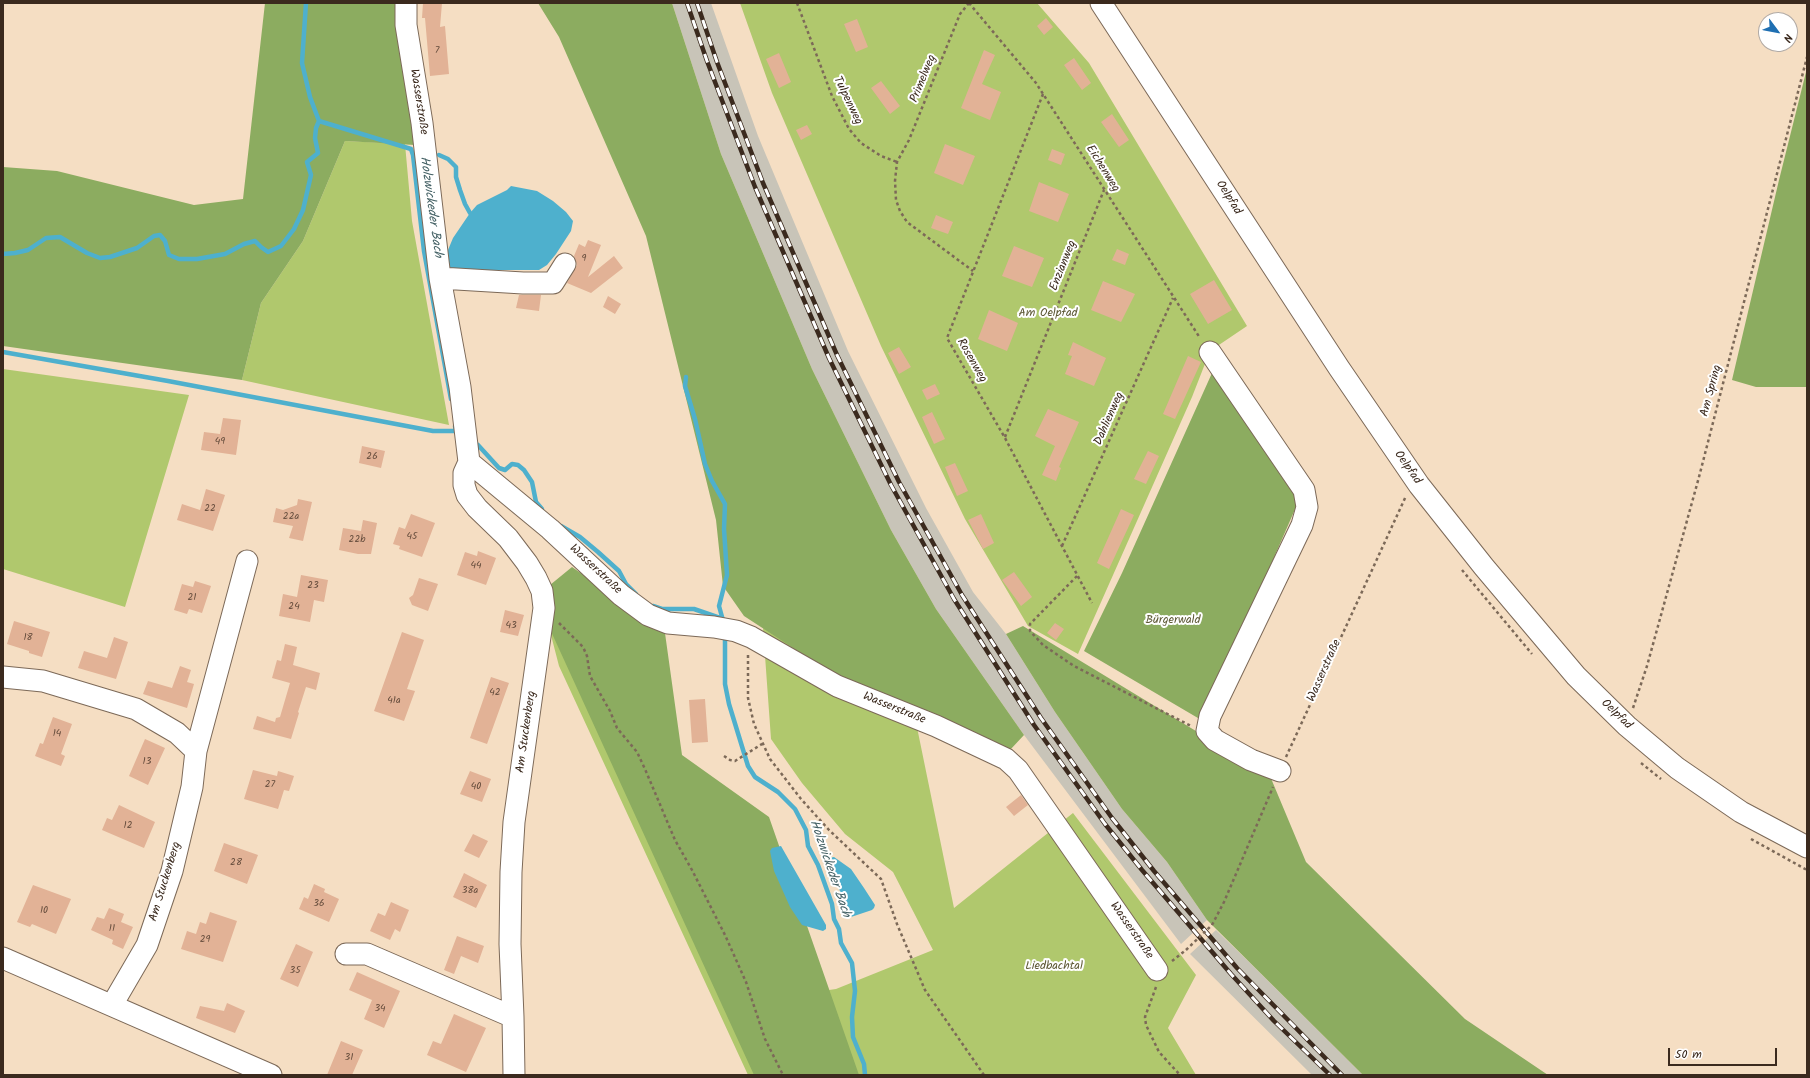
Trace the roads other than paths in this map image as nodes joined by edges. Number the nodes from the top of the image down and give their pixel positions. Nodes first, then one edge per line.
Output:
1 (406, 3) edge
2 (1101, 3) edge
3 (565, 264) dead end
4 (440, 278) junction
5 (1210, 352) road end
6 (467, 468) junction
7 (246, 561) dead end
8 (3, 677) edge
9 (196, 752) junction
10 (1280, 771) road end
11 (1807, 847) edge
12 (346, 954) dead end
13 (3, 958) edge
14 (1157, 970) road end
15 (112, 1005) junction
16 (513, 1017) junction
17 (271, 1075) edge
18 (514, 1075) edge

1 - 4 street, Wasserstraße
2 - 11 street, Oelpfad
3 - 4 street
4 - 6 street, Wasserstraße
5 - 10 street
6 - 14 street, Wasserstraße
6 - 16 street, Am Stuckenberg
7 - 9 street, Am Stuckenberg
8 - 9 street
9 - 15 street, Am Stuckenberg
12 - 16 street
13 - 15 street
15 - 17 street
16 - 18 street, Am Stuckenberg

